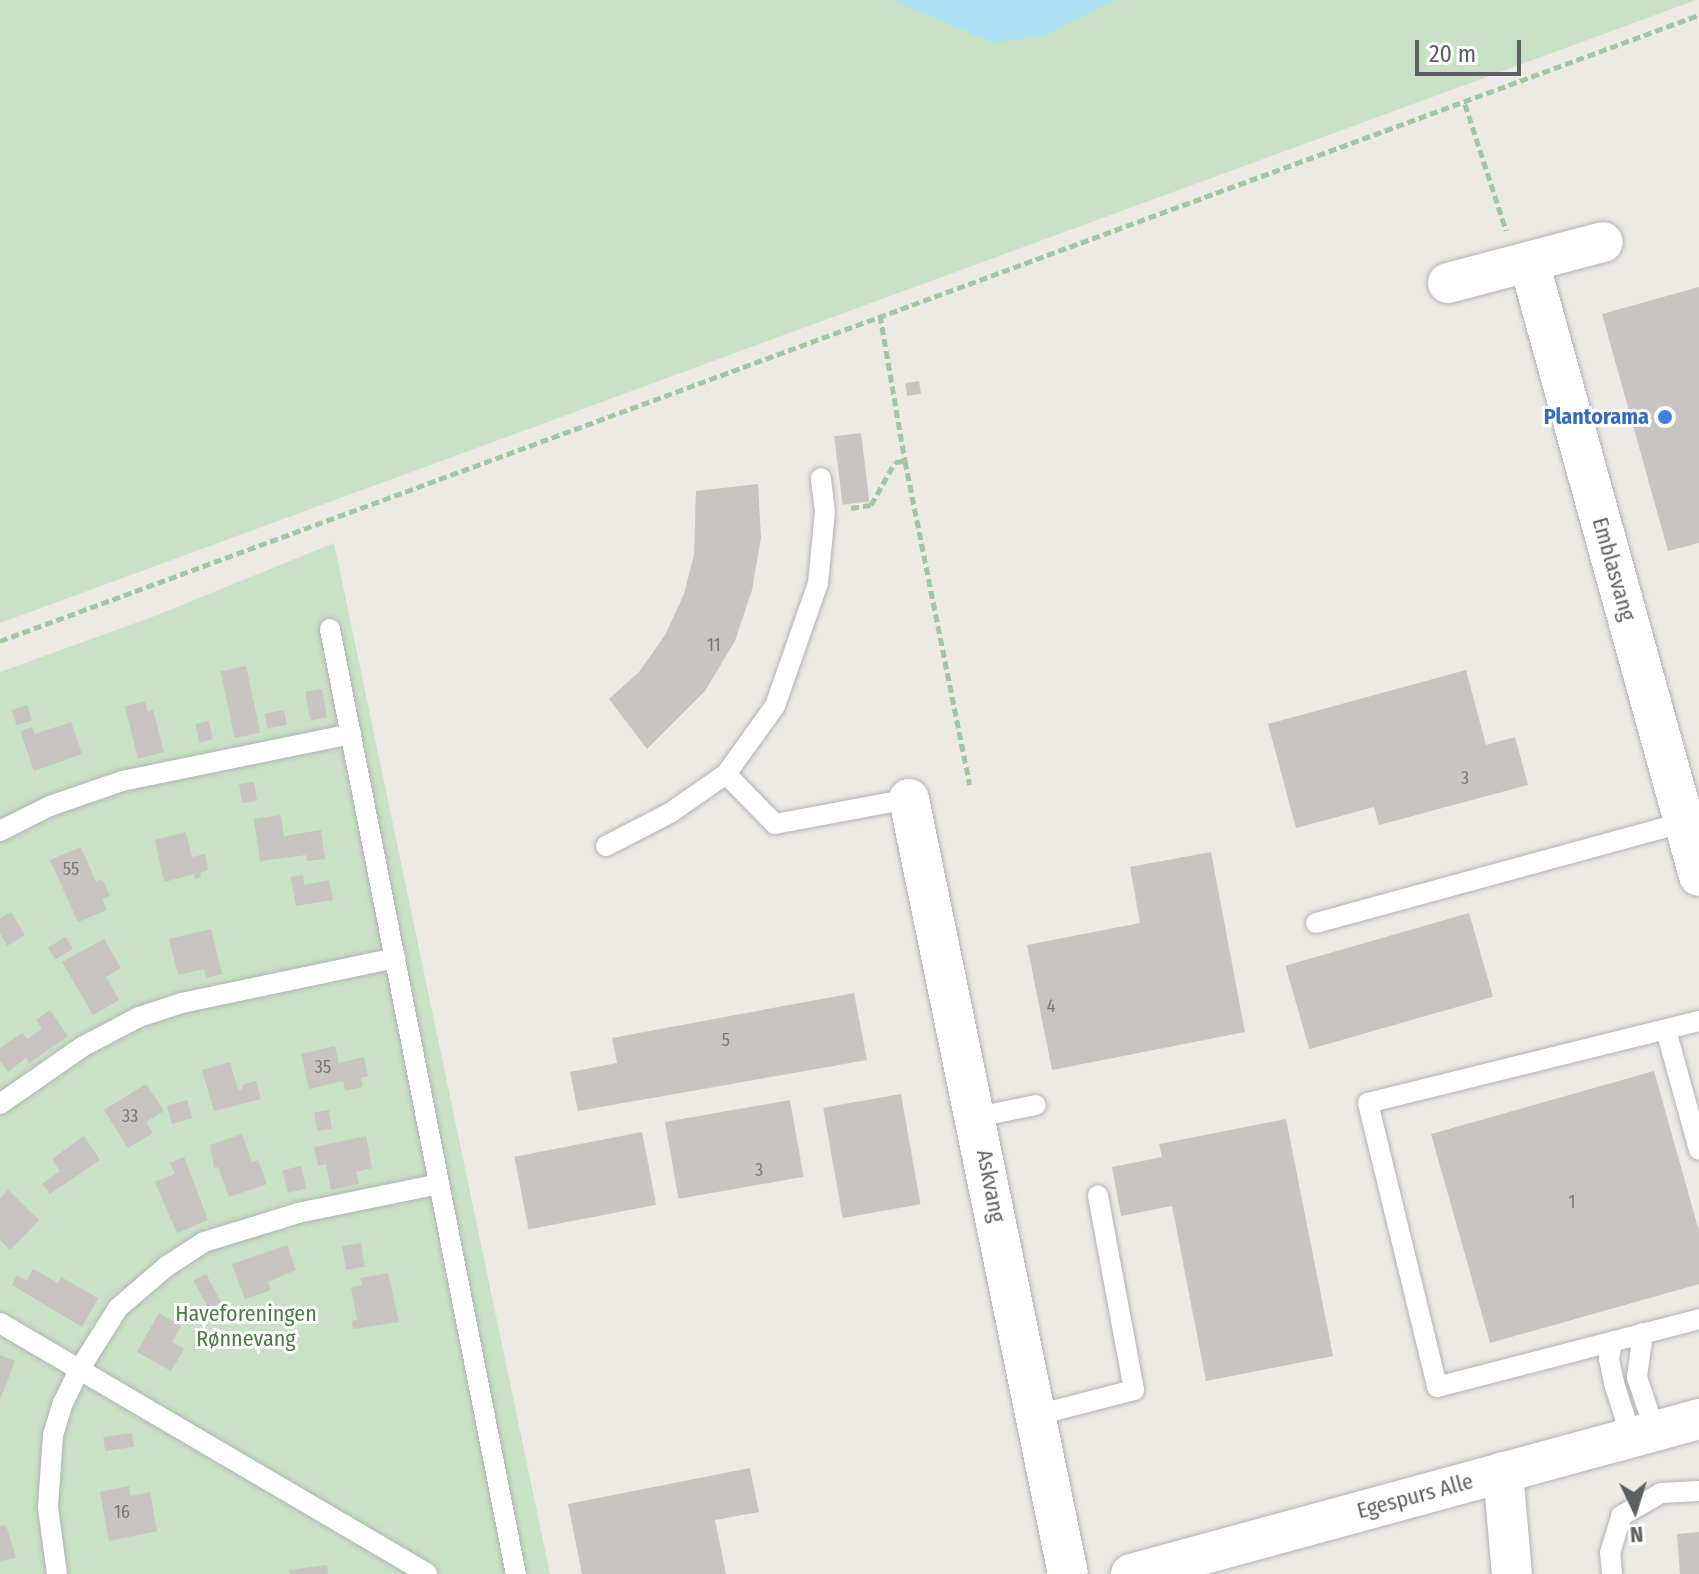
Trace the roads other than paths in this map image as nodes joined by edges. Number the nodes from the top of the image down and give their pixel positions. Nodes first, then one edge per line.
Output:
1 (1603, 242) dead end
2 (1529, 262) junction
3 (1448, 283) dead end
4 (821, 478) dead end
5 (330, 629) dead end
6 (351, 734) junction
7 (726, 774) junction
8 (909, 799) joint
9 (1684, 822) junction
10 (0, 831) edge
11 (606, 846) dead end
12 (1699, 876) edge
13 (1316, 923) dead end
14 (395, 958) junction
15 (1699, 1021) edge
16 (1666, 1030) junction
17 (0, 1104) edge
18 (1036, 1105) dead end
19 (977, 1117) junction
20 (1699, 1150) edge
21 (439, 1184) junction
22 (1098, 1195) dead end
23 (1699, 1319) edge
24 (0, 1323) edge
25 (1643, 1333) junction
26 (1613, 1341) junction
27 (79, 1370) junction
28 (1037, 1415) junction
29 (1699, 1419) edge
30 (1643, 1434) junction
31 (1503, 1472) junction
32 (1699, 1491) edge
33 (57, 1574) edge
34 (427, 1574) edge
35 (516, 1574) edge
36 (1068, 1574) edge
37 (1131, 1574) edge
38 (1512, 1574) edge
39 (1612, 1574) edge

1 - 2 street
2 - 3 street
2 - 9 street, Emblasvang
4 - 7 lane
5 - 6 lane
6 - 10 lane
6 - 14 lane
7 - 8 lane
7 - 11 lane
8 - 19 street, Askvang
9 - 12 street, Emblasvang
9 - 13 lane
14 - 17 lane
14 - 21 lane
15 - 16 lane
16 - 20 lane
16 - 26 lane
18 - 19 lane
19 - 28 street, Askvang
21 - 27 lane
21 - 35 lane
22 - 28 lane
23 - 25 lane
24 - 27 lane
25 - 26 lane
25 - 30 lane
26 - 30 lane
27 - 33 lane
27 - 34 lane
28 - 36 street, Askvang
29 - 30 street, Egespurs Alle
30 - 31 street, Egespurs Alle
31 - 37 street, Egespurs Alle
31 - 38 street
32 - 39 lane

